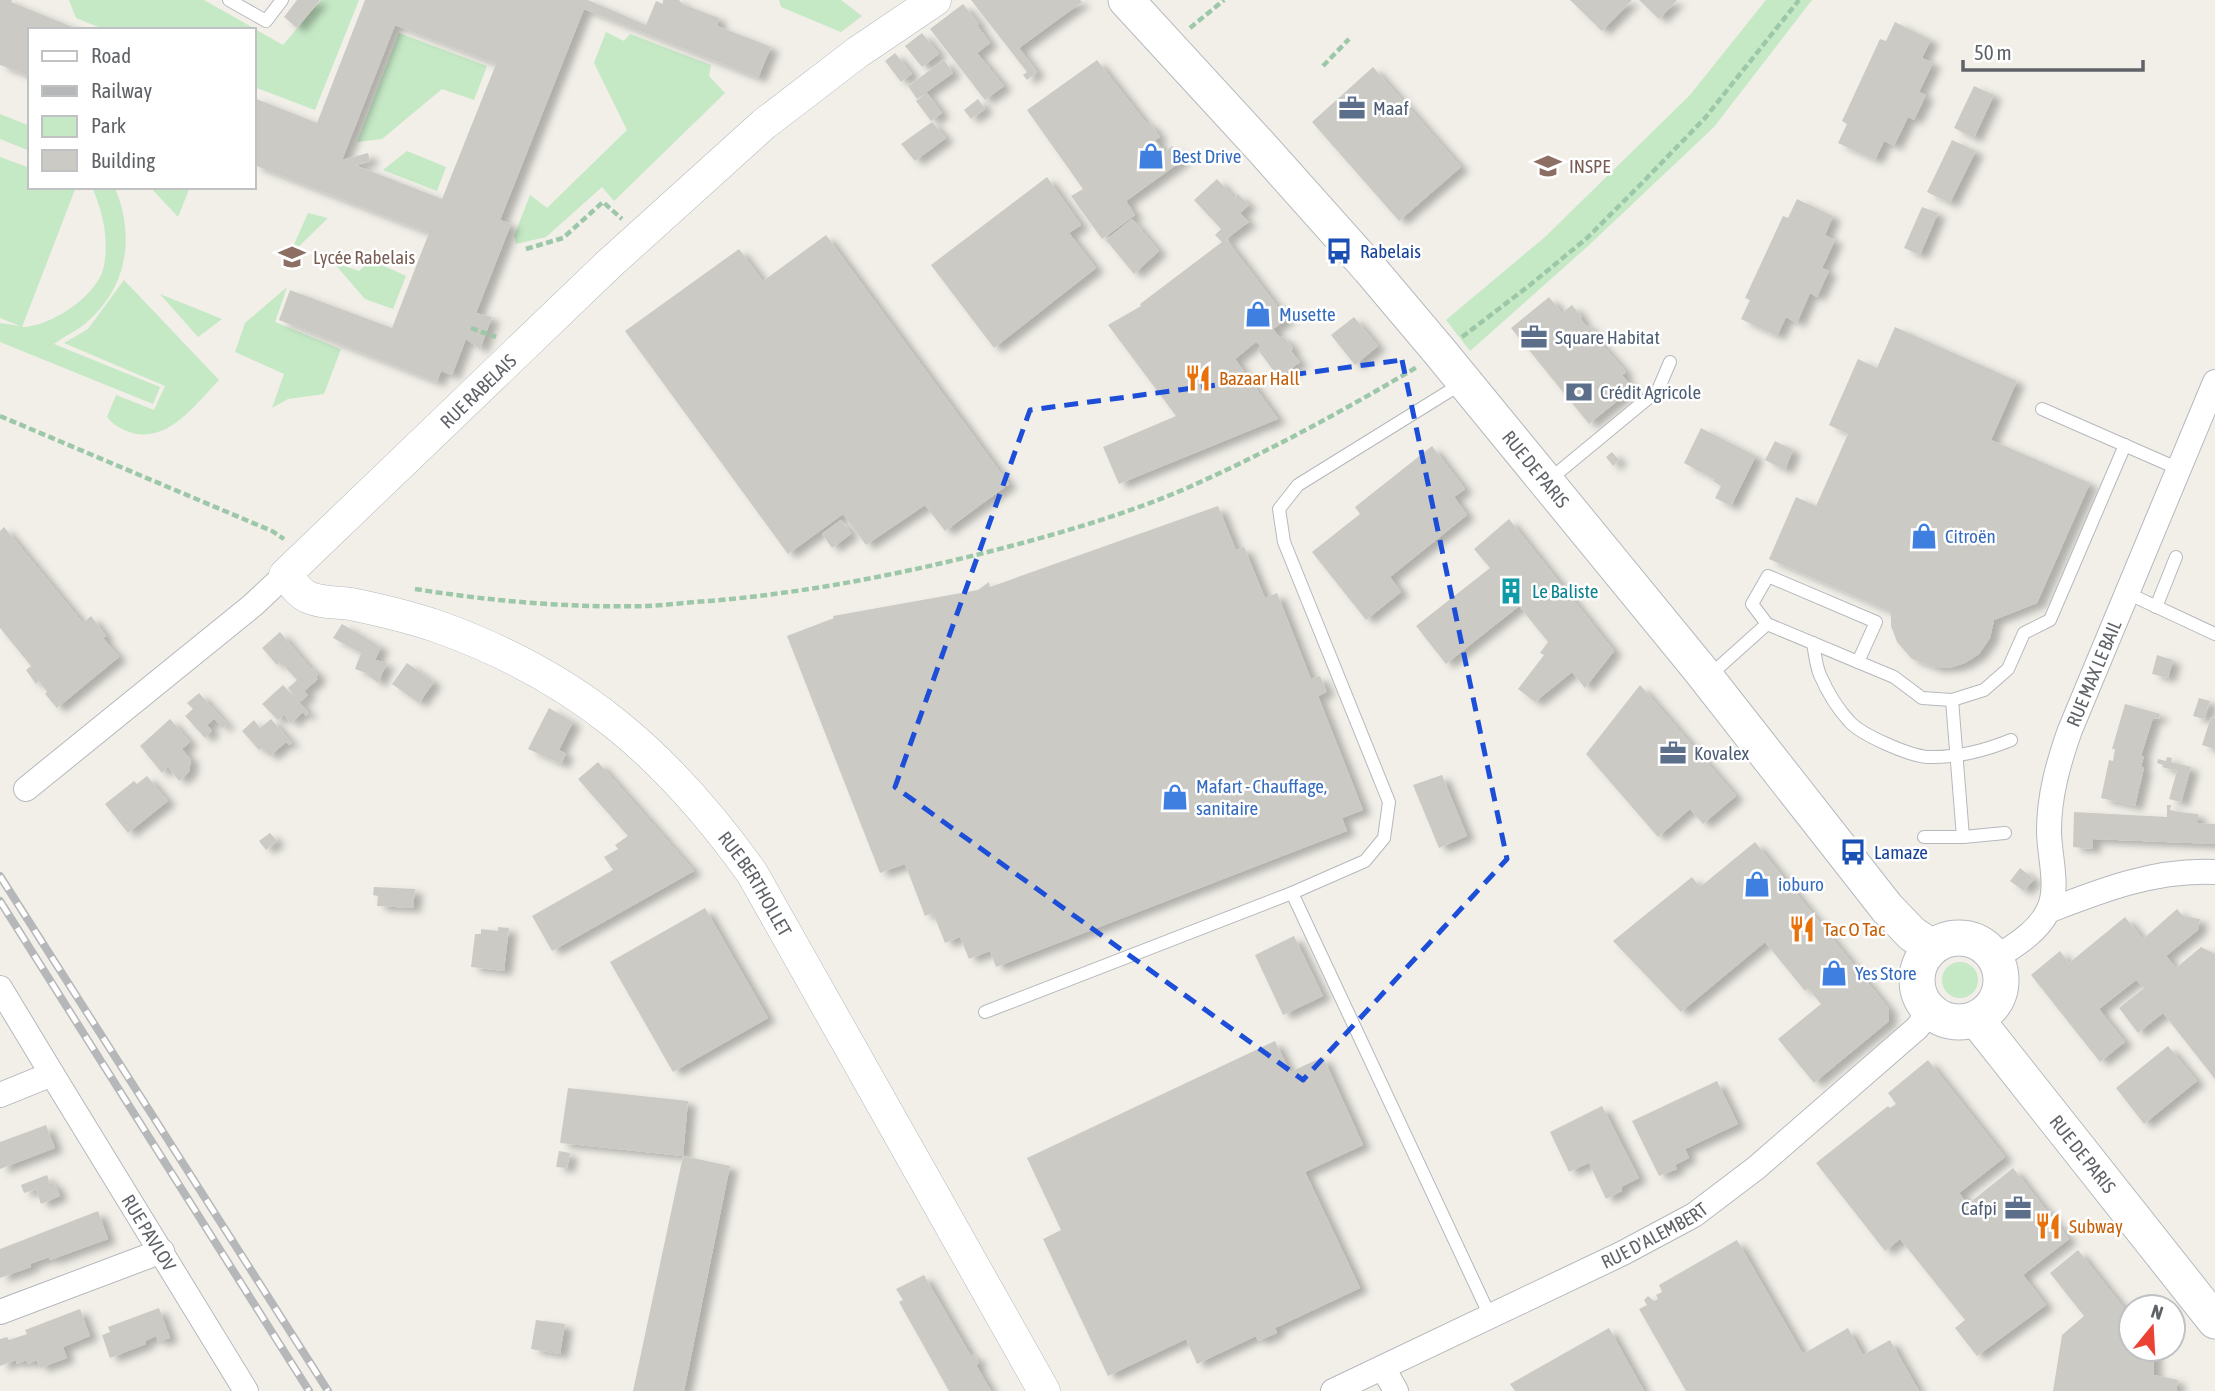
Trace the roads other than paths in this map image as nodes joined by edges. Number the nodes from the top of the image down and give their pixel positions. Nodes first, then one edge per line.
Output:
1 (229, 0) edge
2 (282, 0) edge
3 (935, 0) edge
4 (1126, 0) edge
5 (1670, 362) dead end
6 (1464, 382) junction
7 (2215, 383) edge
8 (2042, 409) dead end
9 (2125, 445) junction
10 (2179, 469) junction
11 (1546, 483) junction
12 (2176, 557) dead end
13 (295, 565) junction
14 (2127, 593) junction
15 (2155, 607) junction
16 (1767, 624) junction
17 (2215, 634) edge
18 (1813, 643) junction
19 (1858, 662) junction
20 (1706, 678) junction
21 (1952, 700) junction
22 (2011, 740) dead end
23 (1957, 755) junction
24 (26, 789) dead end
25 (2005, 832) dead end
26 (1924, 837) dead end
27 (1963, 837) junction
28 (2215, 872) edge
29 (1292, 893) junction
30 (2048, 911) junction
31 (1932, 947) junction
32 (1996, 958) junction
33 (0, 988) edge
34 (1930, 1011) junction
35 (985, 1012) dead end
36 (1976, 1019) junction
37 (52, 1074) junction
38 (0, 1095) edge
39 (162, 1251) junction
40 (0, 1312) edge
41 (1490, 1316) junction
42 (2215, 1321) edge
43 (1383, 1367) junction
44 (246, 1391) edge
45 (1044, 1391) edge
46 (1333, 1391) edge
47 (1396, 1391) edge

1 - 2 lane
3 - 13 street, RUE RABELAIS
4 - 6 main road, RUE DE PARIS
5 - 11 lane
6 - 11 main road, RUE DE PARIS
6 - 29 lane
7 - 10 street, RUE MAX LE BAIL
8 - 9 lane
9 - 10 lane
9 - 21 lane
10 - 14 street, RUE MAX LE BAIL
11 - 20 main road, RUE DE PARIS
12 - 15 lane
13 - 24 street, RUE RABELAIS
13 - 45 street, RUE BERTHOLLET
14 - 15 lane
14 - 30 street, RUE MAX LE BAIL
15 - 17 lane
16 - 18 lane
16 - 19 lane
16 - 20 lane
18 - 19 lane
18 - 23 lane
19 - 21 lane
20 - 31 main road, RUE DE PARIS
21 - 23 lane
22 - 23 lane
23 - 27 lane
25 - 27 lane
26 - 27 lane
28 - 30 street
29 - 35 lane
29 - 41 lane
30 - 32 street
31 - 32 main road
31 - 34 main road
32 - 36 main road
33 - 37 street, RUE PAVLOV
34 - 36 main road
34 - 41 street, RUE D'ALEMBERT
36 - 42 main road, RUE DE PARIS
37 - 38 street
37 - 39 street, RUE PAVLOV
39 - 40 street
39 - 44 street, RUE PAVLOV
41 - 43 street, RUE D'ALEMBERT
43 - 46 street, RUE D'ALEMBERT
43 - 47 street

